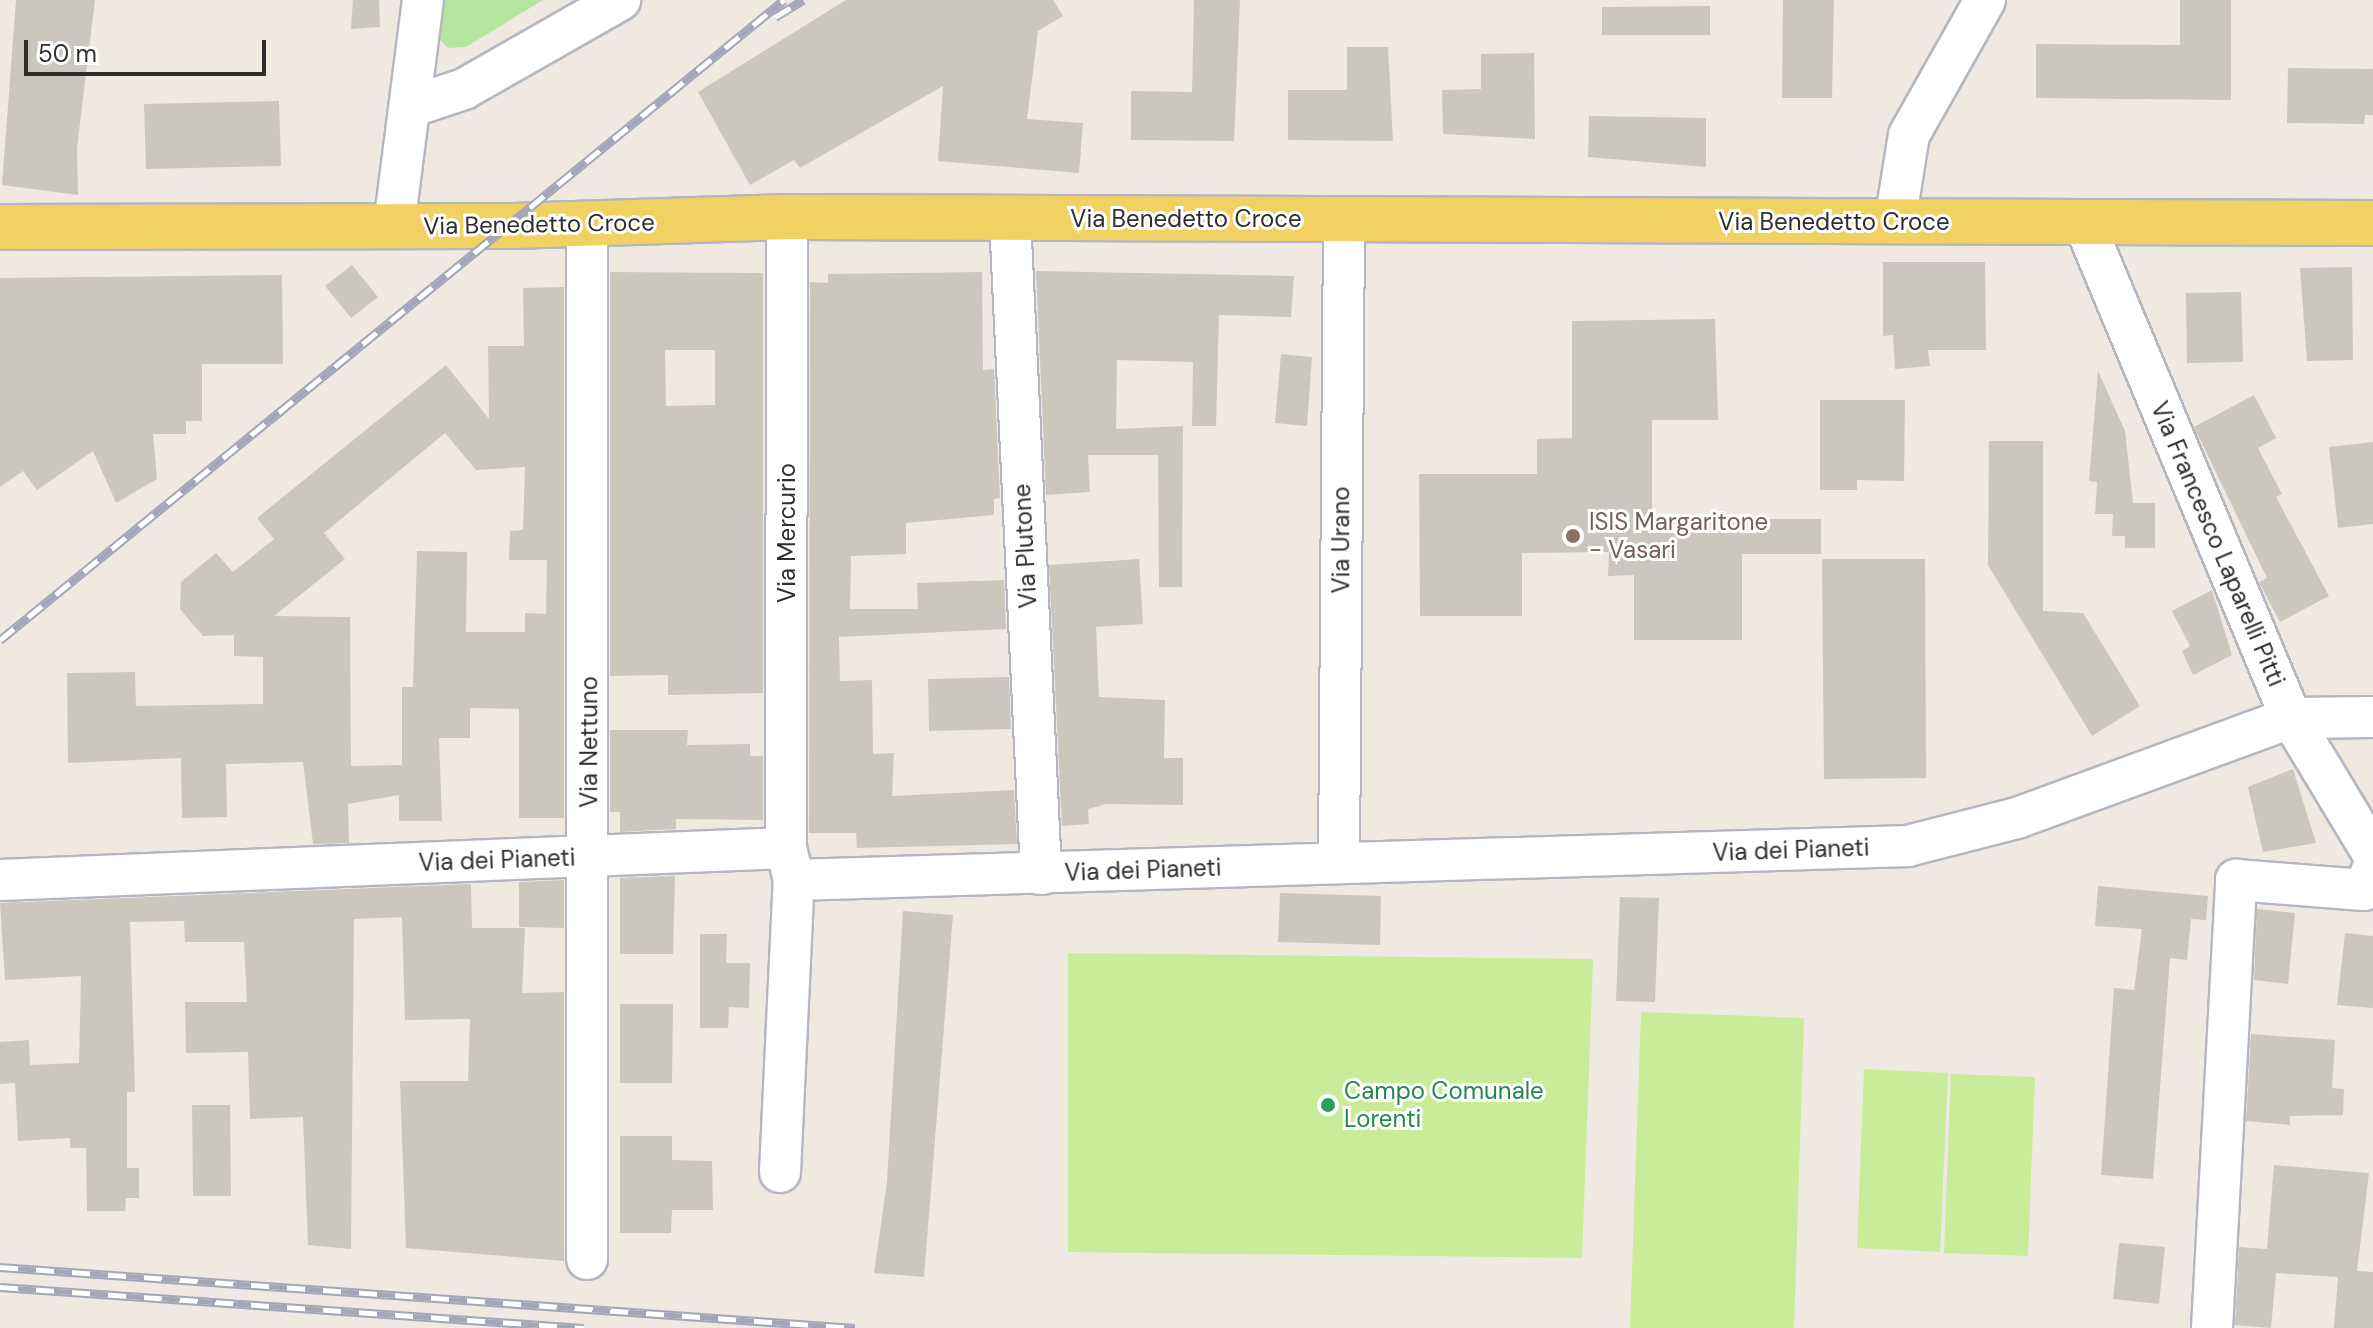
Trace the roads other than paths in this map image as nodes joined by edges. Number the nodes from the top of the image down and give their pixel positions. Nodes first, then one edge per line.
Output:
1 (423, 0) edge
2 (620, 0) edge
3 (1985, 0) edge
4 (410, 107) junction
5 (787, 217) junction
6 (1010, 218) junction
7 (1344, 219) junction
8 (1895, 222) junction
9 (2084, 223) junction
10 (2373, 223) edge
11 (587, 225) junction
12 (394, 226) junction
13 (0, 227) edge
14 (2373, 717) edge
15 (2291, 718) junction
16 (2373, 854) edge
17 (589, 856) junction
18 (1339, 862) junction
19 (790, 864) junction
20 (2373, 868) edge
21 (1041, 874) junction
22 (0, 880) edge
23 (780, 1172) dead end
24 (587, 1259) dead end
25 (2212, 1328) edge

1 - 4 street
2 - 4 street
3 - 8 street
4 - 12 street
5 - 6 main road, Via Benedetto Croce
5 - 11 main road, Via Benedetto Croce
5 - 19 street, Via Mercurio
6 - 7 main road, Via Benedetto Croce
6 - 21 street, Via Plutone
7 - 8 main road, Via Benedetto Croce
7 - 18 street, Via Urano
8 - 9 main road, Via Benedetto Croce
9 - 10 main road, Via Benedetto Croce
9 - 15 street, Via Francesco Laparelli Pitti
11 - 12 main road, Via Benedetto Croce
11 - 17 street, Via Nettuno
12 - 13 main road, Via Benedetto Croce
14 - 15 street, Via dei Pianeti
15 - 16 street, Via Francesco Laparelli Pitti
15 - 18 street, Via dei Pianeti
17 - 19 street, Via dei Pianeti
17 - 22 street, Via dei Pianeti
17 - 24 street, Via Nettuno
18 - 21 street, Via dei Pianeti
19 - 21 street, Via dei Pianeti
19 - 23 street, Via Mercurio
20 - 25 street

